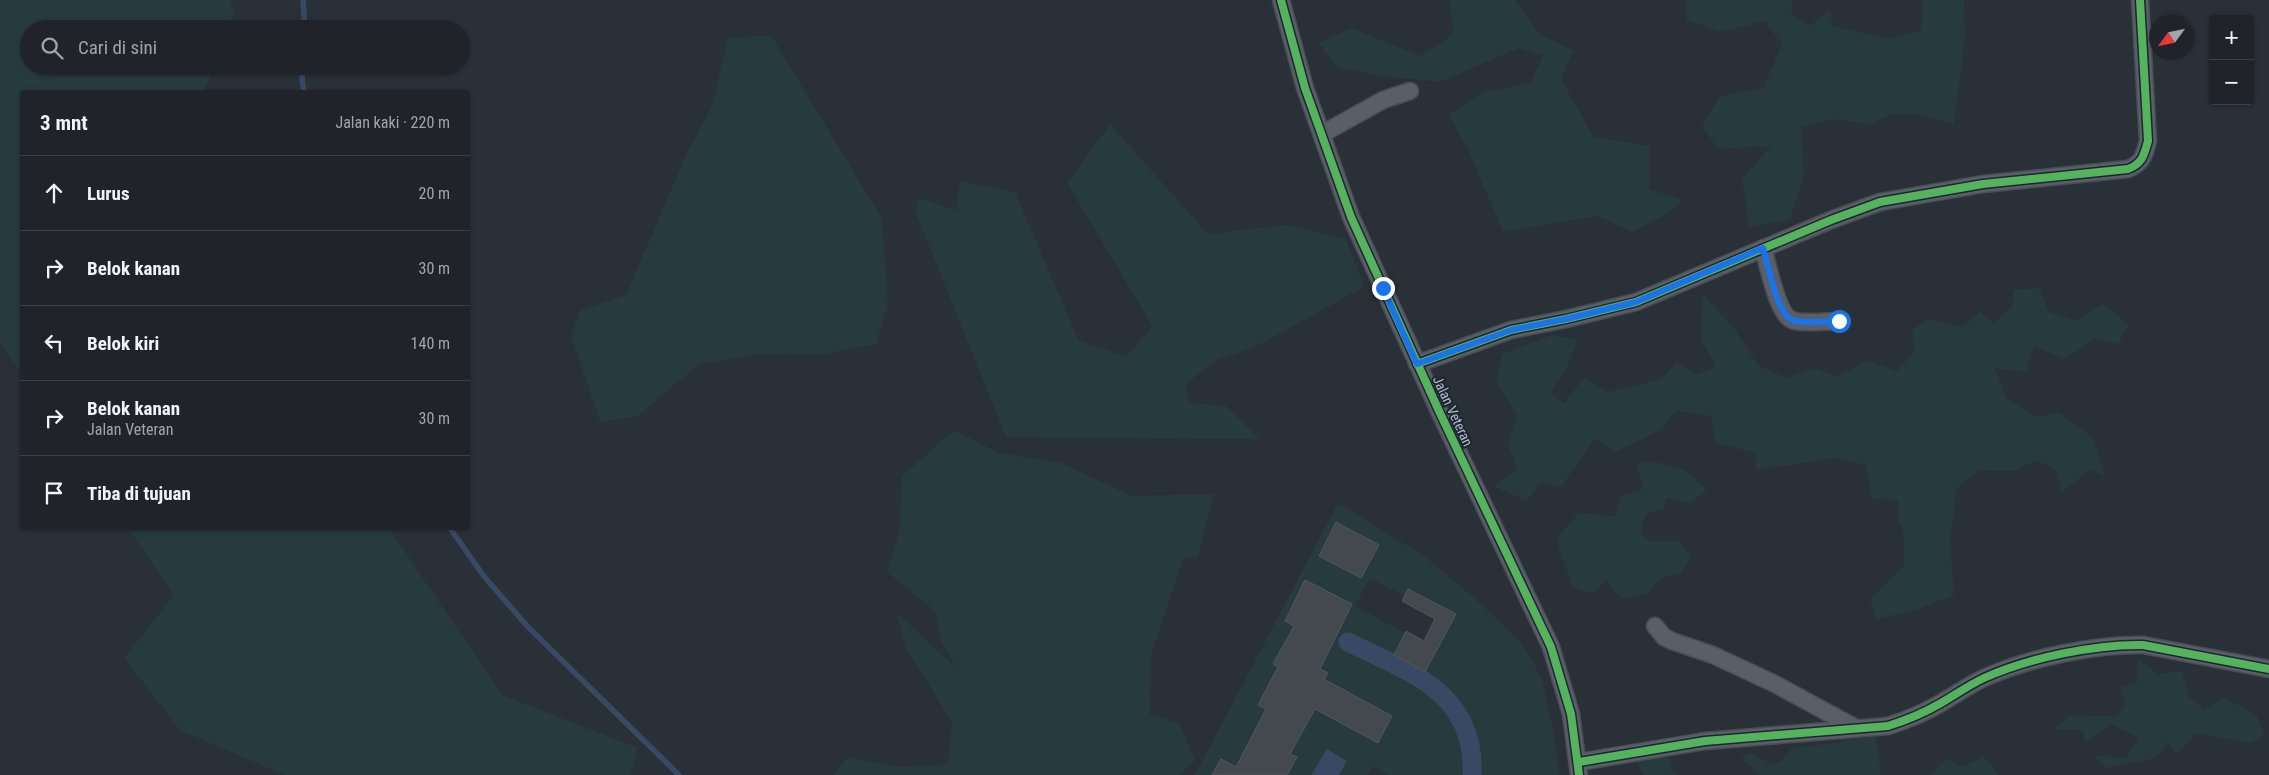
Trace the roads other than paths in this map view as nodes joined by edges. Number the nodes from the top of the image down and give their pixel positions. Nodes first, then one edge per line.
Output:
1 (1282, 0) edge
2 (2140, 0) edge
3 (1410, 91) dead end
4 (1322, 134) junction
5 (1763, 248) junction
6 (1839, 321) dead end
7 (1417, 364) junction
8 (1655, 626) dead end
9 (2269, 669) edge
10 (1856, 728) junction
11 (1579, 768) edge

1 - 4 street, Jalan Veteran
2 - 5 street
3 - 4 street
4 - 7 street, Jalan Veteran
5 - 6 street
5 - 7 street
7 - 11 street, Jalan Veteran
8 - 10 street
9 - 10 street
10 - 11 street

